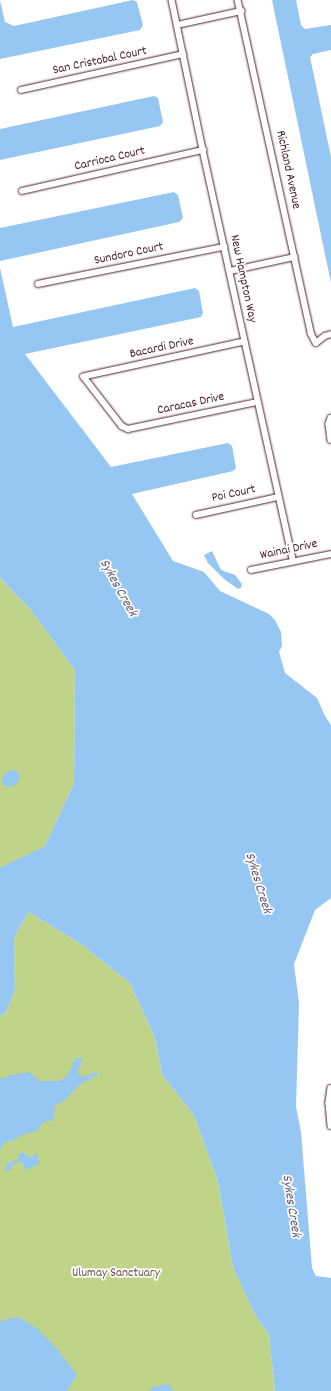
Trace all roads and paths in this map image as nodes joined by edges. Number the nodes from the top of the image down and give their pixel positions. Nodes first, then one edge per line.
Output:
1 (172, 0) edge
2 (238, 0) edge
3 (241, 11) junction
4 (177, 25) junction
5 (183, 54) junction
6 (21, 90) dead end
7 (203, 150) junction
8 (22, 191) dead end
9 (224, 246) junction
10 (294, 257) junction
11 (230, 271) junction
12 (38, 284) dead end
13 (331, 334) edge
14 (244, 342) junction
15 (257, 402) junction
16 (331, 418) edge
17 (128, 429) joint
18 (331, 440) edge
19 (278, 497) junction
20 (196, 515) dead end
21 (331, 554) edge
22 (293, 561) junction
23 (251, 570) dead end
24 (331, 1088) edge
25 (330, 1103) edge
26 (331, 1126) edge

1 - 4 street, New Hampton Way
2 - 3 street, Richland Avenue
3 - 4 street
3 - 10 street, Richland Avenue
4 - 5 street, New Hampton Way
5 - 6 street, San Cristobal Court
5 - 7 street, New Hampton Way
7 - 8 street, Carrioca Court
7 - 9 street, New Hampton Way
9 - 11 street, New Hampton Way
9 - 12 street, Sundoro Court
10 - 11 street
10 - 13 street, Richland Avenue
11 - 14 street, New Hampton Way
14 - 15 street, New Hampton Way
14 - 17 street, Bacardi Drive
15 - 17 street, Caracas Drive
15 - 19 street, New Hampton Way
16 - 18 street
19 - 20 street, Poi Court
19 - 22 street, New Hampton Way
21 - 22 street, Wainai Drive
22 - 23 street, Wainai Drive
24 - 25 street
25 - 26 street

